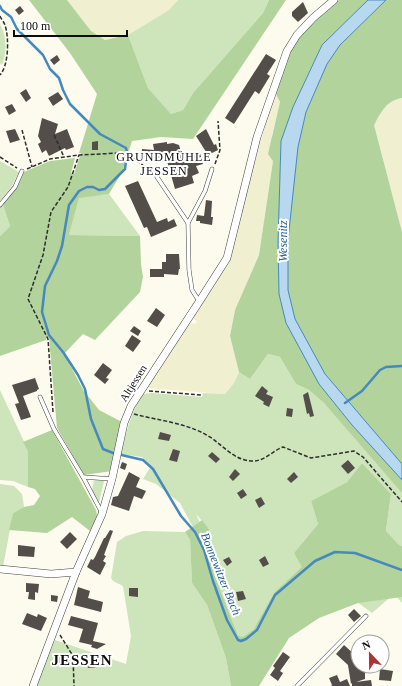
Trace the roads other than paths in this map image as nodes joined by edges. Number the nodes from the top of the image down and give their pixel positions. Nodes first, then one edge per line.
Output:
1 (334, 0) edge
2 (212, 170) road end
3 (22, 171) road end
4 (157, 177) road end
5 (0, 205) edge
6 (188, 223) junction
7 (199, 302) junction
8 (40, 398) dead end
9 (82, 476) junction
10 (112, 479) junction
11 (102, 514) junction
12 (0, 569) edge
13 (76, 572) junction
14 (366, 616) dead end
15 (33, 686) edge
16 (297, 686) edge

1 - 7 street, Altjessen
2 - 6 lane
3 - 5 lane
4 - 6 lane
6 - 7 lane
7 - 10 street, Altjessen
8 - 9 lane
9 - 10 lane
9 - 11 lane
10 - 11 street, Altjessen
11 - 13 street, Altjessen
12 - 13 street
13 - 15 street, Altjessen
14 - 16 lane

